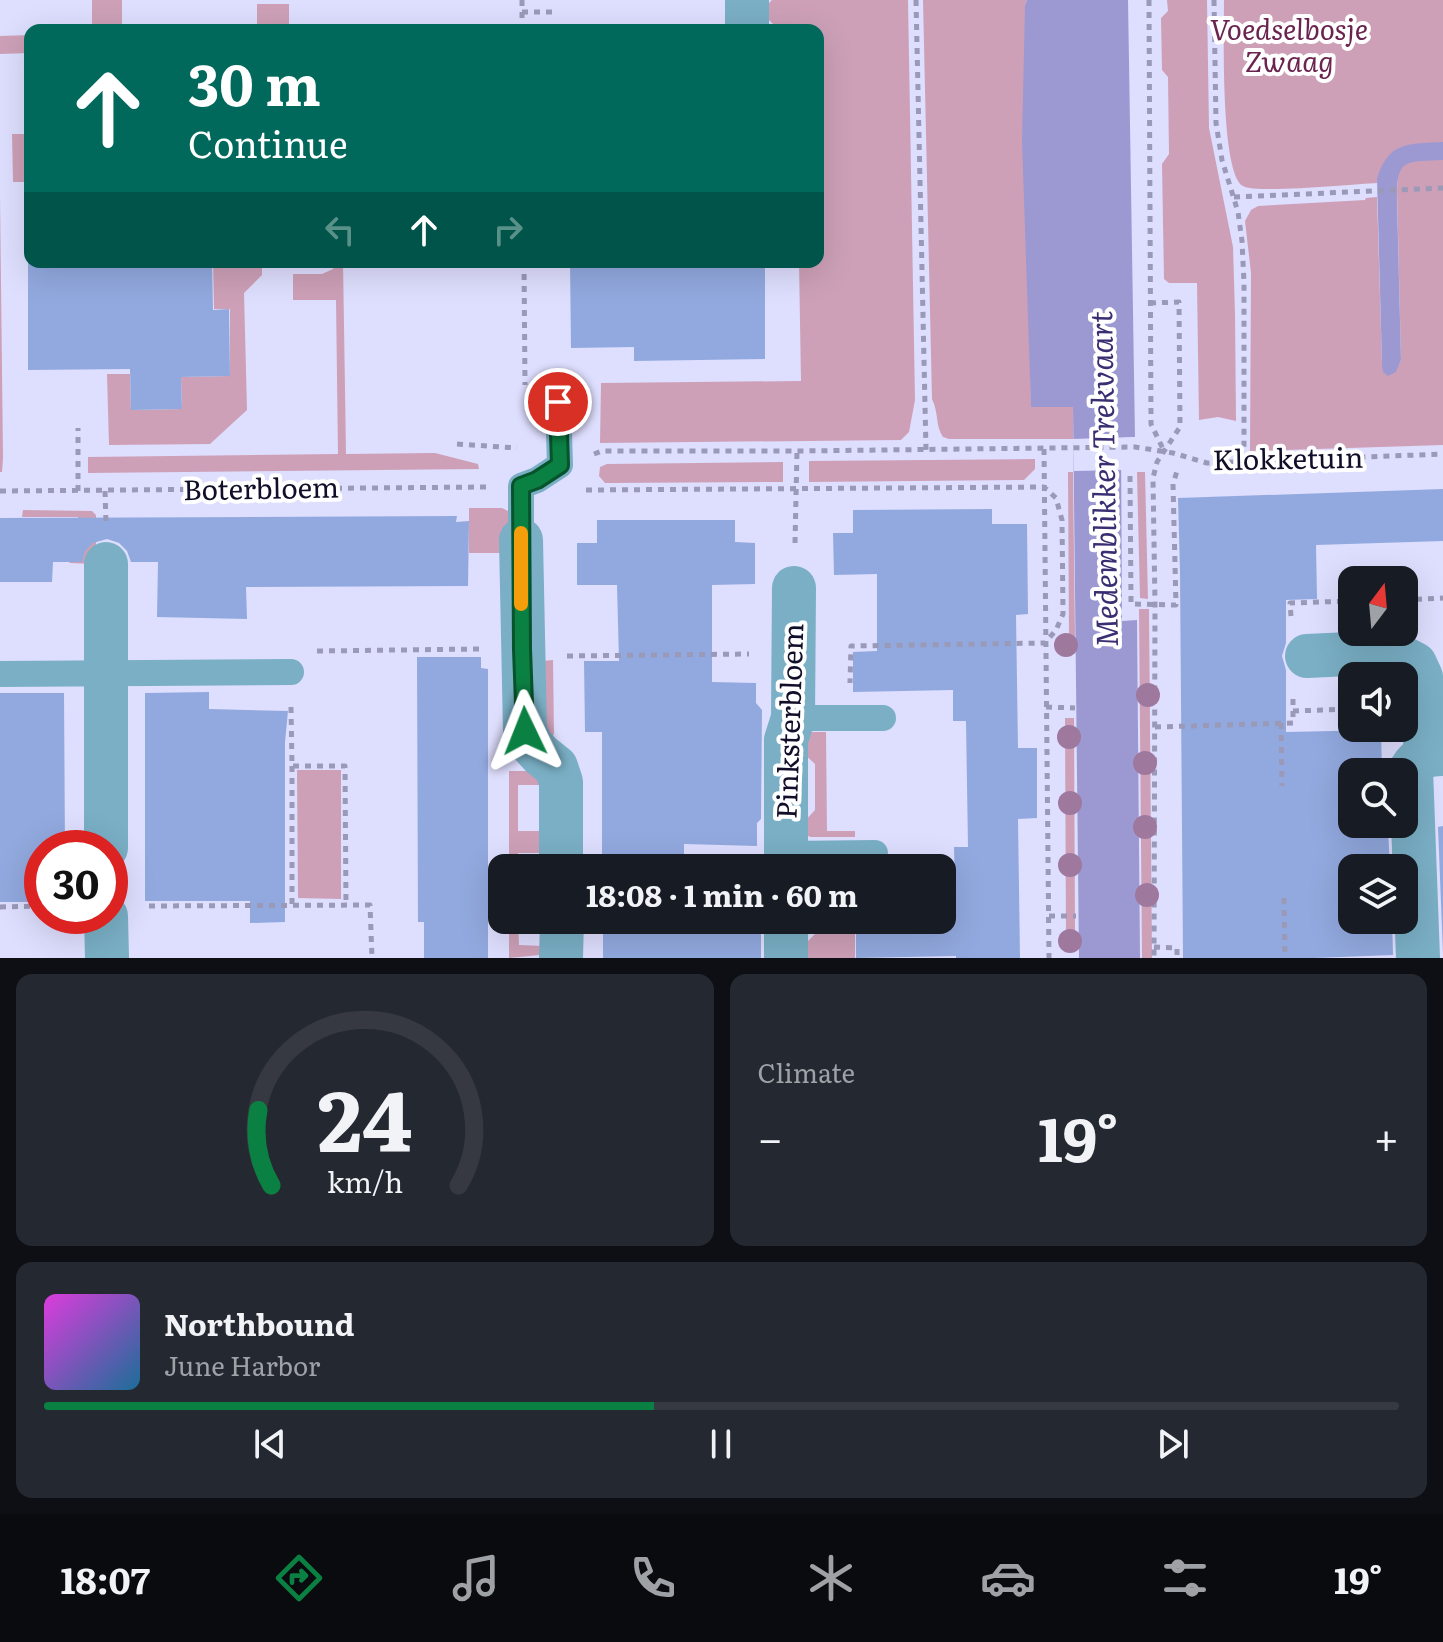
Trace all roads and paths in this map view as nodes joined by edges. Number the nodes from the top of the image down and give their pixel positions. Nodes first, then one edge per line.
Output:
1 (522, 0) edge
2 (747, 0) edge
3 (916, 0) edge
4 (1149, 0) edge
5 (1214, 0) edge
6 (522, 12) junction
7 (553, 12) dead end
8 (522, 24) edge
9 (747, 24) edge
10 (1443, 188) edge
11 (1234, 197) junction
12 (524, 268) edge
13 (1150, 303) junction
14 (558, 402) joint
15 (78, 428) dead end
16 (457, 444) dead end
17 (526, 448) dead end
18 (1044, 449) junction
19 (926, 450) junction
20 (797, 451) junction
21 (1164, 451) junction
22 (1443, 454) edge
23 (1244, 462) junction
24 (560, 465) junction
25 (1178, 468) dead end
26 (1244, 474) dead end
27 (1130, 476) dead end
28 (1044, 487) junction
29 (796, 488) junction
30 (0, 491) edge
31 (78, 491) junction
32 (521, 513) junction
33 (106, 564) dead end
34 (794, 588) joint
35 (1443, 598) edge
36 (1418, 599) edge
37 (1155, 604) junction
38 (1045, 643) junction
39 (522, 652) junction
40 (794, 653) junction
41 (1307, 656) joint
42 (291, 672) junction
43 (0, 674) edge
44 (105, 674) junction
45 (1046, 707) junction
46 (1075, 708) dead end
47 (1338, 709) edge
48 (1293, 711) junction
49 (793, 718) junction
50 (850, 718) junction
51 (883, 718) dead end
52 (1281, 723) junction
53 (1155, 727) junction
54 (1434, 755) edge
55 (292, 766) junction
56 (1282, 786) dead end
57 (106, 830) edge
58 (875, 853) dead end
59 (561, 854) edge
60 (786, 854) edge
61 (864, 854) edge
62 (1284, 898) dead end
63 (292, 905) junction
64 (346, 905) junction
65 (24, 906) edge
66 (0, 907) edge
67 (128, 911) edge
68 (1049, 916) junction
69 (1076, 916) dead end
70 (115, 934) edge
71 (562, 934) edge
72 (786, 934) edge
73 (1154, 947) junction
74 (107, 958) edge
75 (372, 958) edge
76 (561, 958) edge
77 (786, 958) edge
78 (1049, 958) edge
79 (1154, 958) edge
80 (1177, 958) edge
81 (1285, 958) edge
82 (1418, 958) edge

1 - 6 path
2 - 9 street
3 - 19 path
4 - 13 path
5 - 11 path
6 - 7 path
6 - 8 path
10 - 11 path
11 - 23 path
12 - 14 path
13 - 21 path
13 - 21 path
14 - 24 lane
15 - 31 path
16 - 17 path
18 - 19 path, Klokketuin
18 - 21 path, Klokketuin
18 - 28 path
19 - 20 path, Klokketuin
20 - 24 path, Klokketuin
20 - 29 path
21 - 23 path, Klokketuin
21 - 37 path
22 - 23 path, Klokketuin
23 - 26 path
24 - 32 lane
25 - 37 path
27 - 37 path
28 - 29 path, Boterbloem
28 - 38 path
28 - 38 path
29 - 32 path, Boterbloem
29 - 34 path
30 - 31 path, Boterbloem
31 - 32 path, Boterbloem
32 - 39 street
33 - 44 street
34 - 40 street, Pinksterbloem
35 - 36 path
37 - 53 path
38 - 45 path
38 - 50 path
39 - 40 path
39 - 42 path
39 - 59 street
40 - 49 street, Pinksterbloem
41 - 48 path
41 - 54 street
42 - 44 lane
42 - 55 path
43 - 44 lane
44 - 57 street
45 - 46 path
45 - 68 path
47 - 48 path
48 - 52 path
49 - 50 lane
49 - 60 street, Pinksterbloem
50 - 51 lane
52 - 53 path
52 - 56 path
53 - 73 path
54 - 82 street
55 - 63 path
55 - 64 path
58 - 61 lane, Pinksterbloem
62 - 81 path
63 - 64 path
63 - 67 path
64 - 75 path
65 - 66 path
68 - 69 path
68 - 78 path
70 - 74 street
71 - 76 street
72 - 77 street
73 - 79 path
73 - 80 path

